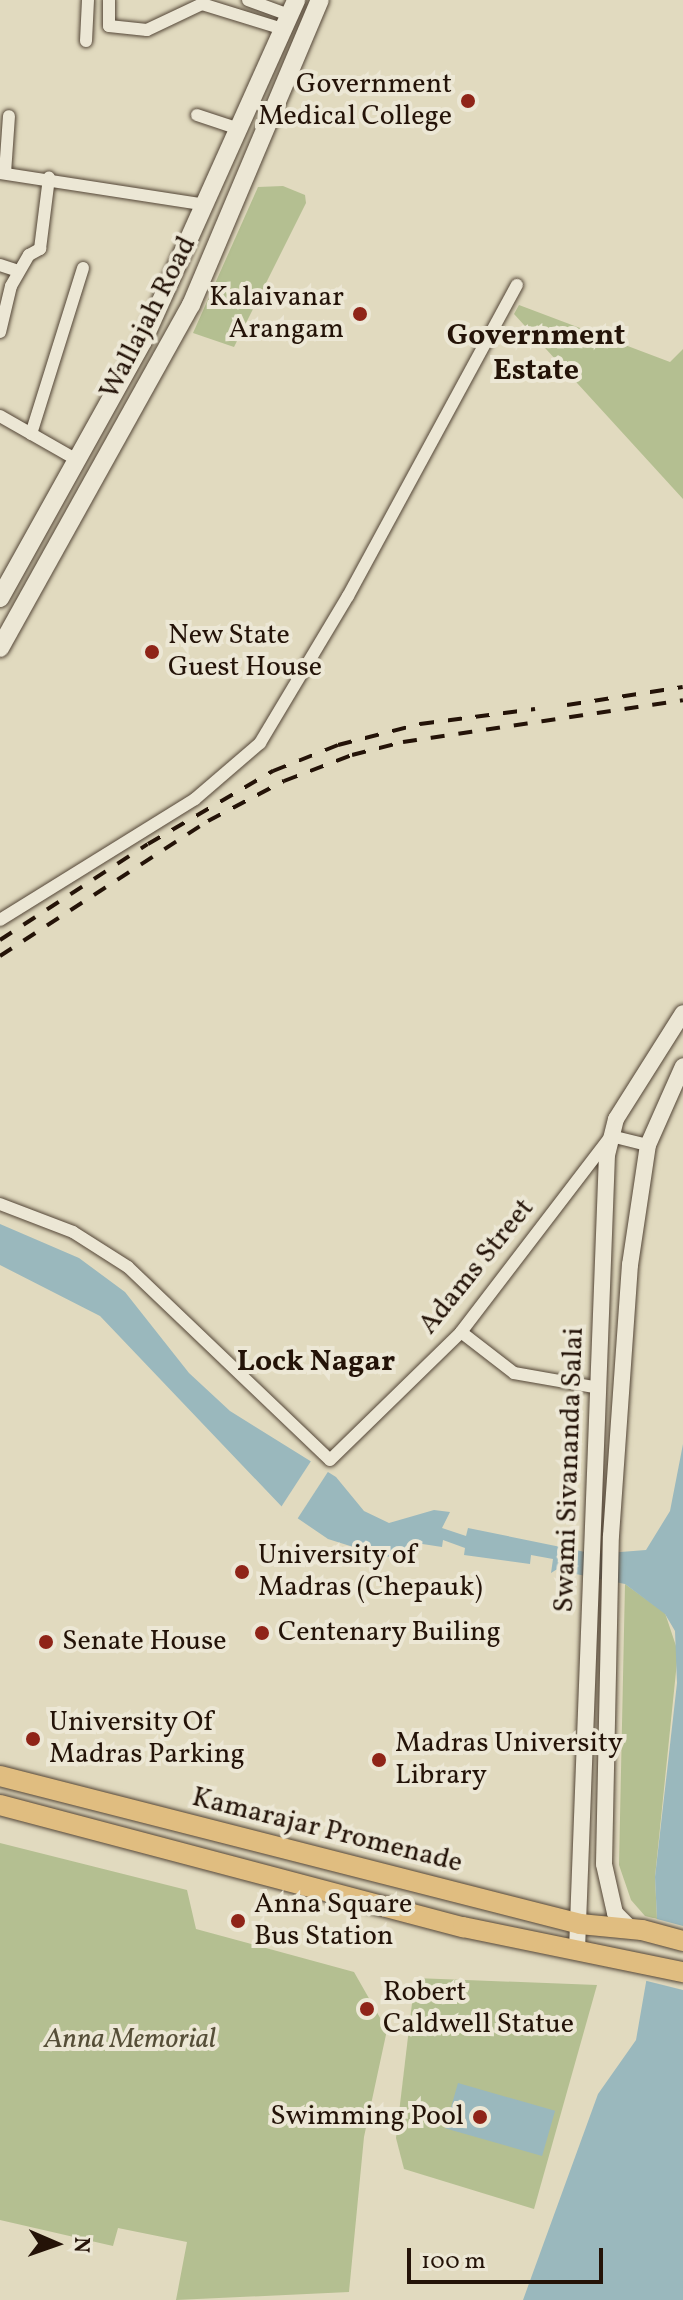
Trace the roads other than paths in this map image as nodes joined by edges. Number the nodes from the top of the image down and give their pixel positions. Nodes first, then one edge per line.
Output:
1 (80, 0) edge
2 (88, 0) edge
3 (109, 0) edge
4 (248, 0) edge
5 (320, 0) edge
6 (202, 2) edge
7 (289, 15) edge
8 (86, 41) dead end
9 (197, 115) dead end
10 (9, 116) dead end
11 (239, 129) junction
12 (2, 173) edge
13 (49, 178) junction
14 (207, 205) junction
15 (0, 265) edge
16 (83, 268) dead end
17 (19, 271) junction
18 (517, 285) dead end
19 (0, 332) edge
20 (0, 416) edge
21 (31, 434) junction
22 (77, 460) junction
23 (0, 598) edge
24 (0, 648) edge
25 (0, 920) edge
26 (683, 1013) edge
27 (683, 1066) edge
28 (611, 1136) junction
29 (648, 1145) junction
30 (0, 1204) edge
31 (461, 1332) junction
32 (599, 1388) junction
33 (0, 1776) edge
34 (0, 1805) edge
35 (580, 1924) junction
36 (636, 1929) junction
37 (683, 1941) edge
38 (577, 1950) junction
39 (683, 1972) edge

1 - 2 street
2 - 8 street
3 - 6 street
4 - 7 street
5 - 24 main road, Wallajah Road
6 - 7 street
7 - 11 main road, Wallajah Road
9 - 11 street
10 - 12 street
11 - 14 main road, Wallajah Road
12 - 13 street
13 - 14 street
13 - 17 street
14 - 22 main road, Wallajah Road
15 - 17 street
16 - 21 street
17 - 19 street
18 - 25 street
20 - 21 street
21 - 22 street
22 - 23 main road, Wallajah Road
26 - 28 street, Swami Sivananda Salai
27 - 29 street, Swami Sivananda Salai
28 - 29 street
28 - 31 street, Adams Street
28 - 32 street, Swami Sivananda Salai
29 - 36 street, Swami Sivananda Salai
30 - 31 street, Adams Street
31 - 32 street
32 - 35 street, Swami Sivananda Salai
33 - 35 main road, Kamarajar Promenade
34 - 38 main road, Kamarajar Promenade
35 - 36 main road, Kamarajar Promenade
35 - 38 street, Swami Sivananda Salai
36 - 37 main road, Kamarajar Promenade
38 - 39 main road, Kamarajar Promenade

